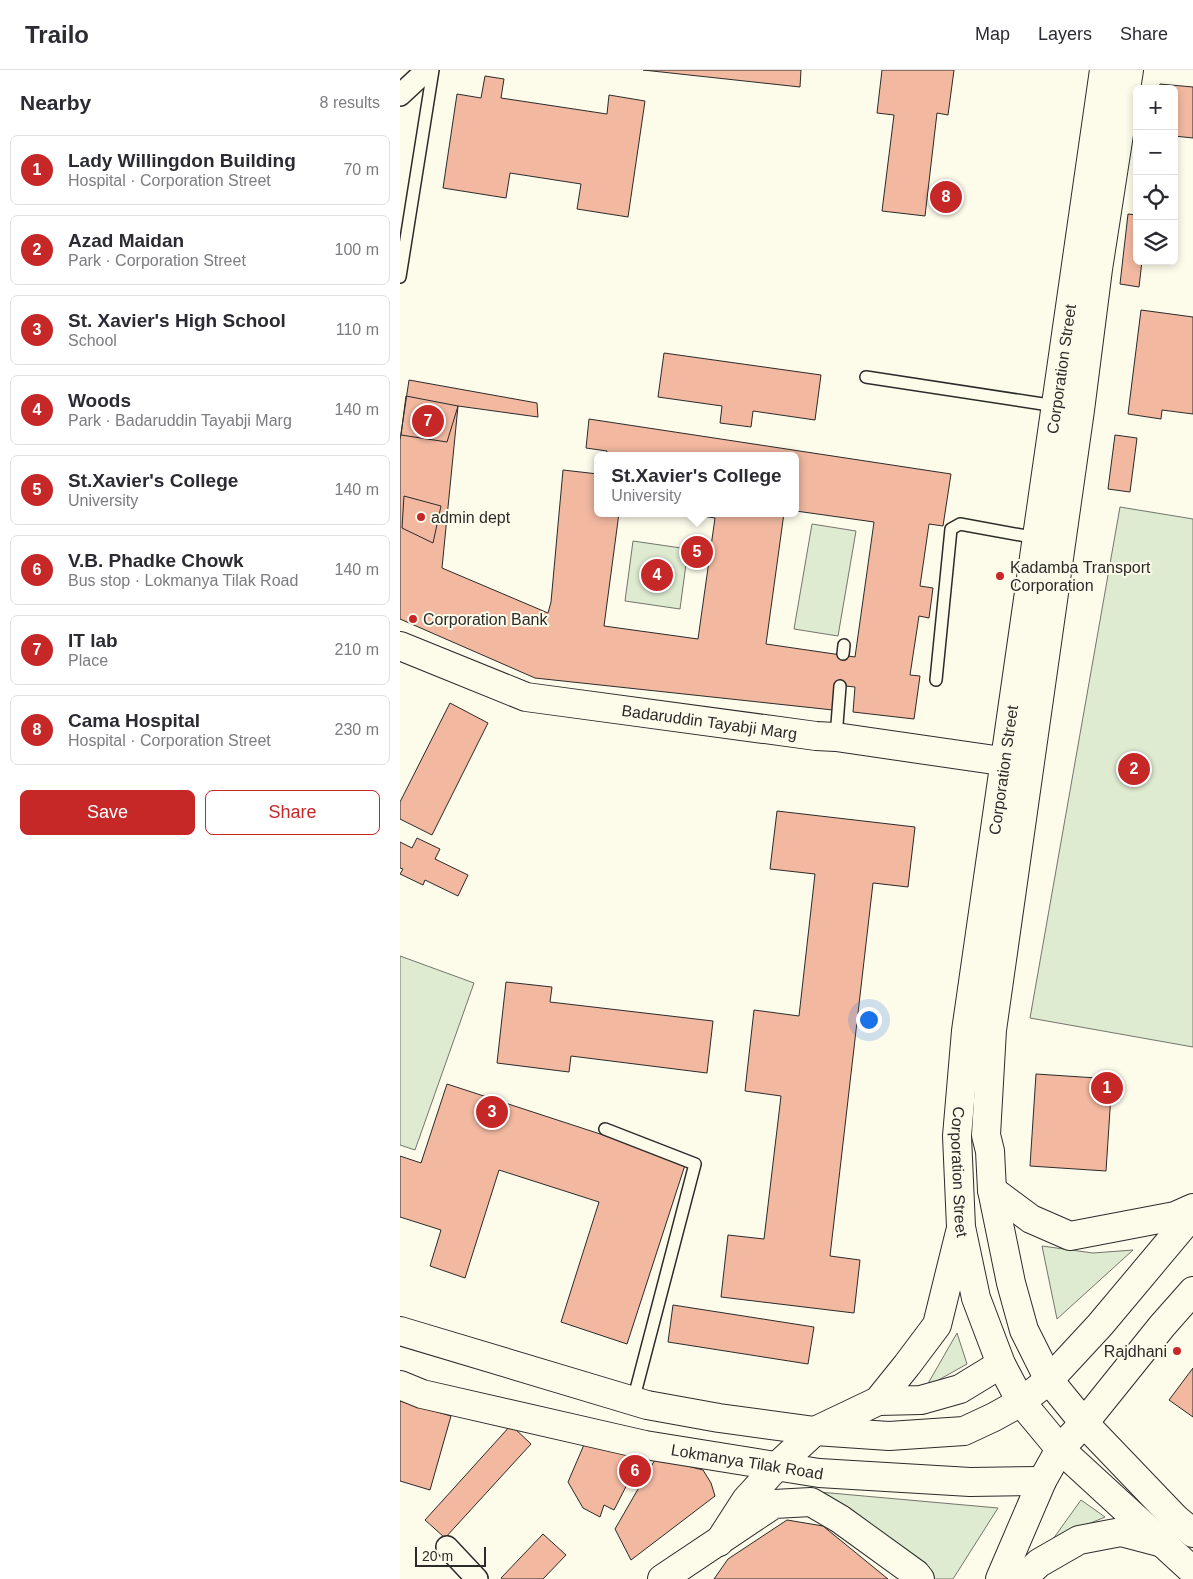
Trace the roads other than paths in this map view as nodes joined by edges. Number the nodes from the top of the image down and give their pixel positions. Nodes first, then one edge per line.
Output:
1 (427, 70) edge
2 (433, 70) edge
3 (1104, 70) edge
4 (1128, 70) edge
5 (400, 95) edge
6 (400, 278) edge
7 (866, 377) dead end
8 (1068, 408) junction
9 (1037, 538) junction
10 (400, 646) edge
11 (936, 680) dead end
12 (840, 686) dead end
13 (836, 737) junction
14 (1017, 763) junction
15 (605, 1129) dead end
16 (992, 1190) junction
17 (1193, 1208) edge
18 (1193, 1214) edge
19 (961, 1226) junction
20 (1193, 1290) edge
21 (400, 1331) edge
22 (1001, 1364) junction
23 (1049, 1380) junction
24 (400, 1385) edge
25 (633, 1401) junction
26 (878, 1401) junction
27 (1020, 1402) junction
28 (1084, 1423) junction
29 (815, 1431) junction
30 (1060, 1449) junction
31 (776, 1467) junction
32 (1042, 1481) junction
33 (1193, 1533) edge
34 (719, 1542) junction
35 (1163, 1543) junction
36 (447, 1547) dead end
37 (1193, 1570) edge
38 (477, 1579) edge
39 (662, 1579) edge
40 (920, 1579) edge
41 (1000, 1579) edge
42 (1022, 1579) edge

1 - 5 street
2 - 6 lane
3 - 8 main road, Corporation Street
4 - 8 main road, Corporation Street
7 - 8 lane
8 - 9 main road, Corporation Street
8 - 14 main road, Corporation Street
9 - 11 lane
9 - 14 main road, Corporation Street
10 - 13 main road, Badaruddin Tayabji Marg
12 - 13 lane
13 - 14 main road, Badaruddin Tayabji Marg
14 - 16 main road, Corporation Street
14 - 19 main road, Corporation Street
15 - 25 lane
16 - 17 main road
16 - 23 main road, Corporation Street
18 - 23 main road
19 - 22 main road, Corporation Street
19 - 26 main road
20 - 28 main road
21 - 25 main road
22 - 26 main road
22 - 27 main road, Corporation Street
23 - 27 main road
23 - 28 main road, Corporation Street
24 - 31 main road, Lokmanya Tilak Road
25 - 29 main road
26 - 29 main road
27 - 29 main road
27 - 30 main road, Corporation Street
28 - 30 main road
28 - 33 main road, Corporation Street
29 - 31 main road
30 - 32 main road
30 - 35 main road, Corporation Street
31 - 32 main road, Lokmanya Tilak Road
31 - 34 main road
32 - 41 main road
34 - 39 main road
34 - 40 main road
35 - 37 main road, Corporation Street
35 - 42 main road
36 - 38 street

